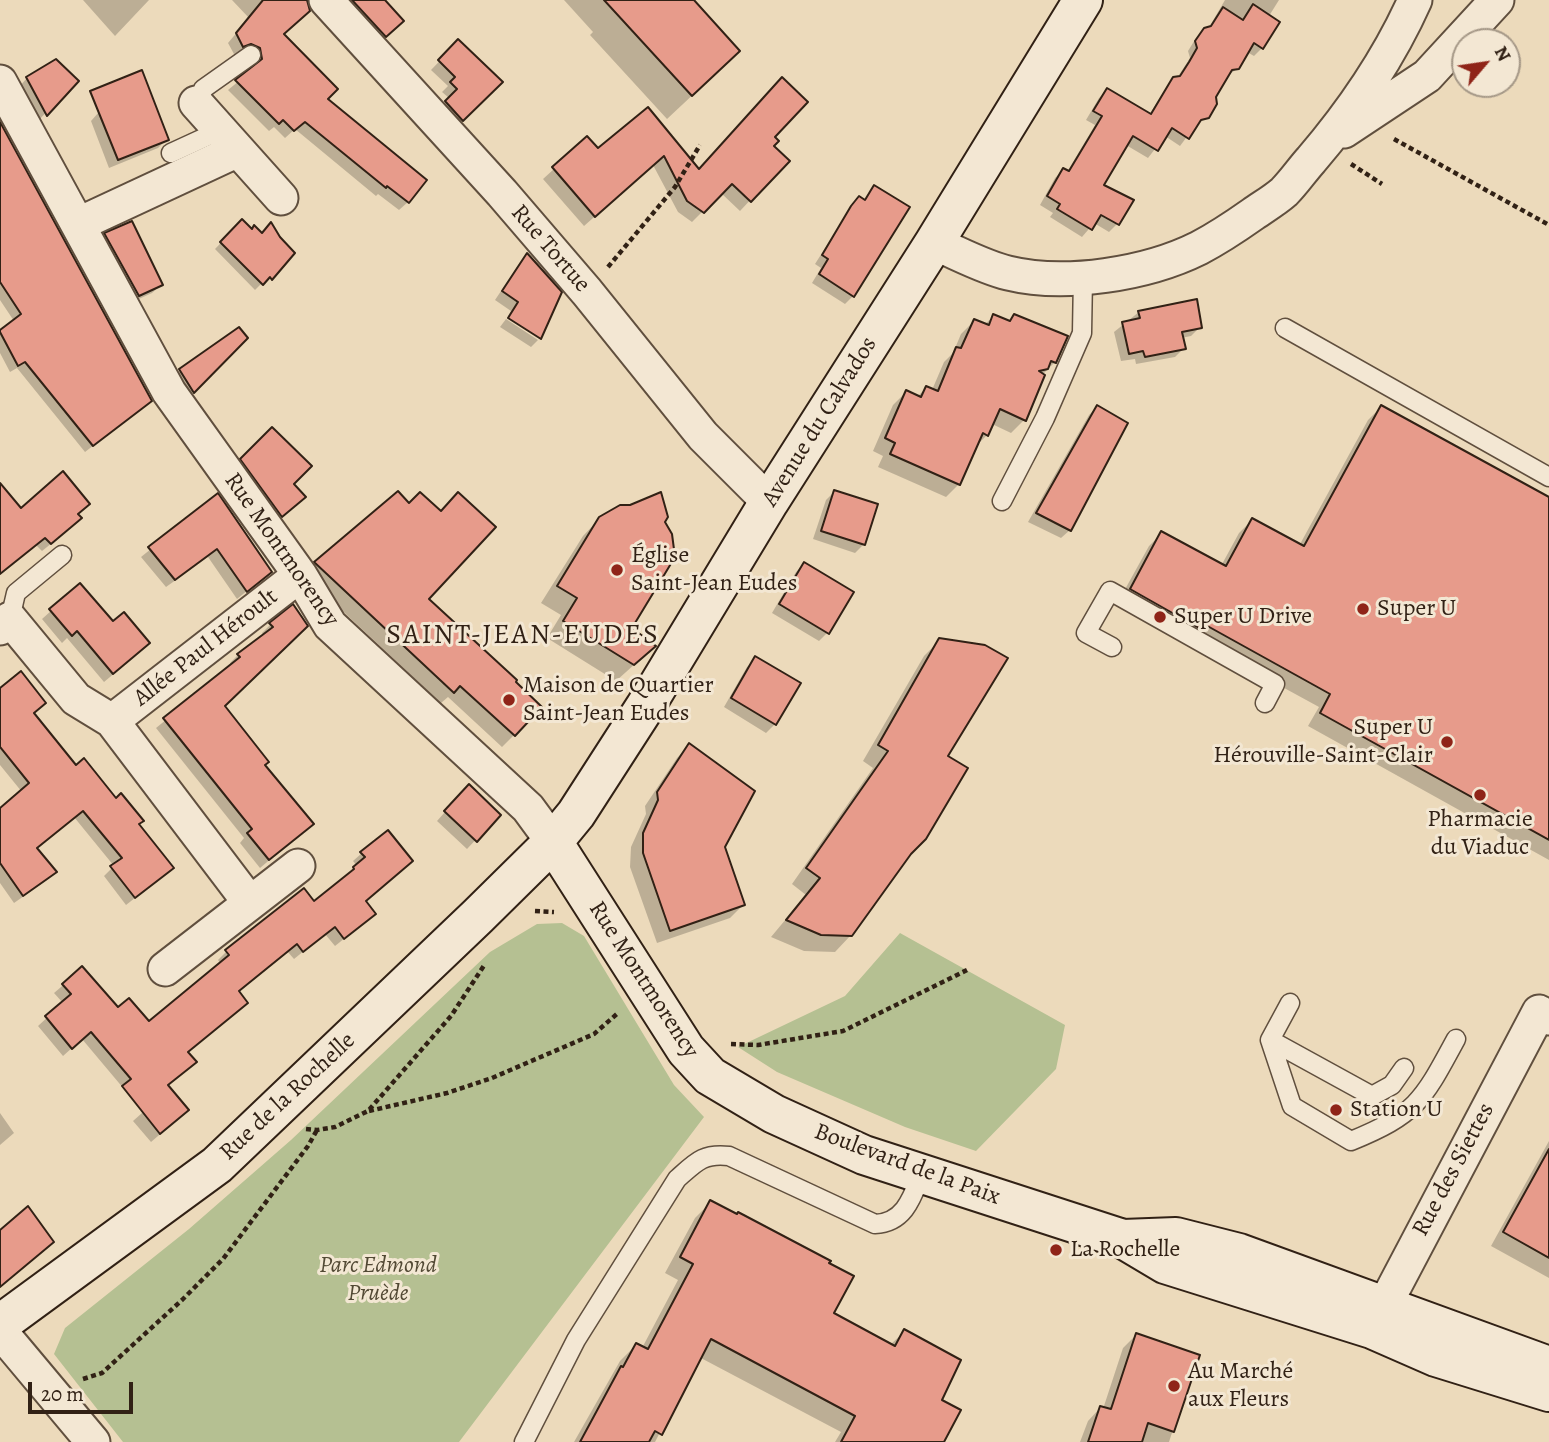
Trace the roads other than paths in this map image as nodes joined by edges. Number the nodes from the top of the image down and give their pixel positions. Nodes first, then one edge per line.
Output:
1 (326, 0) edge
2 (1083, 0) edge
3 (1415, 0) edge
4 (1497, 0) edge
5 (251, 55) dead end
6 (0, 82) edge
7 (214, 123) junction
8 (1327, 142) junction
9 (171, 153) dead end
10 (281, 198) dead end
11 (79, 224) junction
12 (934, 243) junction
13 (1083, 277) junction
14 (1285, 328) dead end
15 (1549, 477) edge
16 (1002, 501) dead end
17 (769, 502) junction
18 (62, 555) dead end
19 (300, 575) junction
20 (5, 624) edge
21 (1112, 648) dead end
22 (1265, 703) dead end
23 (112, 721) junction
24 (553, 842) junction
25 (298, 866) dead end
26 (250, 903) junction
27 (166, 970) dead end
28 (1290, 1003) dead end
29 (1546, 1008) edge
30 (1455, 1039) dead end
31 (1270, 1040) junction
32 (714, 1056) joint
33 (1404, 1068) dead end
34 (921, 1175) junction
35 (1378, 1317) junction
36 (0, 1324) edge
37 (0, 1331) edge
38 (1549, 1366) edge
39 (1549, 1392) edge
40 (93, 1442) edge
41 (524, 1442) edge

1 - 17 street, Rue Tortue
2 - 12 street, Avenue du Calvados
3 - 8 street
4 - 8 street
5 - 7 lane
6 - 11 street, Rue Montmorency
7 - 9 lane
7 - 10 street
7 - 11 street
8 - 13 street
11 - 19 street, Rue Montmorency
12 - 13 street
12 - 17 street, Avenue du Calvados
13 - 16 lane
14 - 15 lane
17 - 24 street, Avenue du Calvados
18 - 20 lane
19 - 23 street, Allée Paul Héroult
19 - 24 street, Rue Montmorency
20 - 23 street, Allée Paul Héroult
21 - 22 lane
23 - 26 street, Allée Paul Héroult
24 - 32 street, Rue Montmorency
24 - 36 street, Rue de la Rochelle
25 - 26 street
26 - 27 street
28 - 31 lane
29 - 35 street, Rue des Siettes
30 - 31 lane
31 - 33 lane
32 - 34 street, Boulevard de la Paix
34 - 35 street, Boulevard de la Paix
34 - 41 lane
35 - 38 street, Boulevard de la Paix
35 - 39 street, Boulevard de la Paix
37 - 40 street

